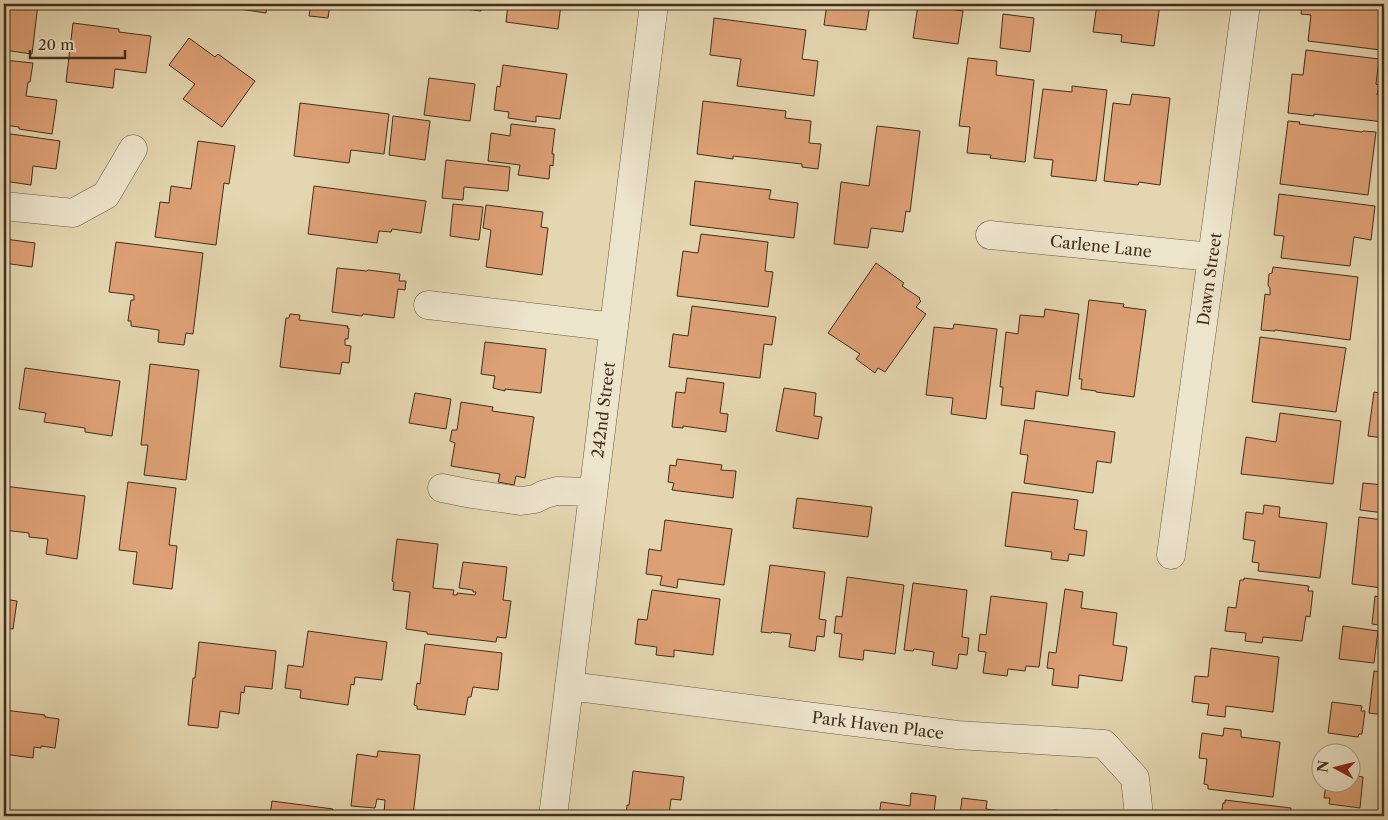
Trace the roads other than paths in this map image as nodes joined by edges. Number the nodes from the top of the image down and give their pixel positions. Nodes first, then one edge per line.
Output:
1 (654, 4) edge
2 (1246, 4) edge
3 (133, 149) dead end
4 (4, 206) edge
5 (990, 235) dead end
6 (1212, 257) junction
7 (428, 305) dead end
8 (614, 327) junction
9 (442, 488) dead end
10 (593, 492) junction
11 (1171, 555) dead end
12 (569, 686) junction
13 (552, 816) edge
14 (1139, 816) edge

1 - 8 street, 242nd Street
2 - 6 street, Dawn Street
3 - 4 street
5 - 6 street, Carlene Lane
6 - 11 street, Dawn Street
7 - 8 street
8 - 10 street, 242nd Street
9 - 10 street
10 - 12 street, 242nd Street
12 - 13 street, 242nd Street
12 - 14 street, Park Haven Place

